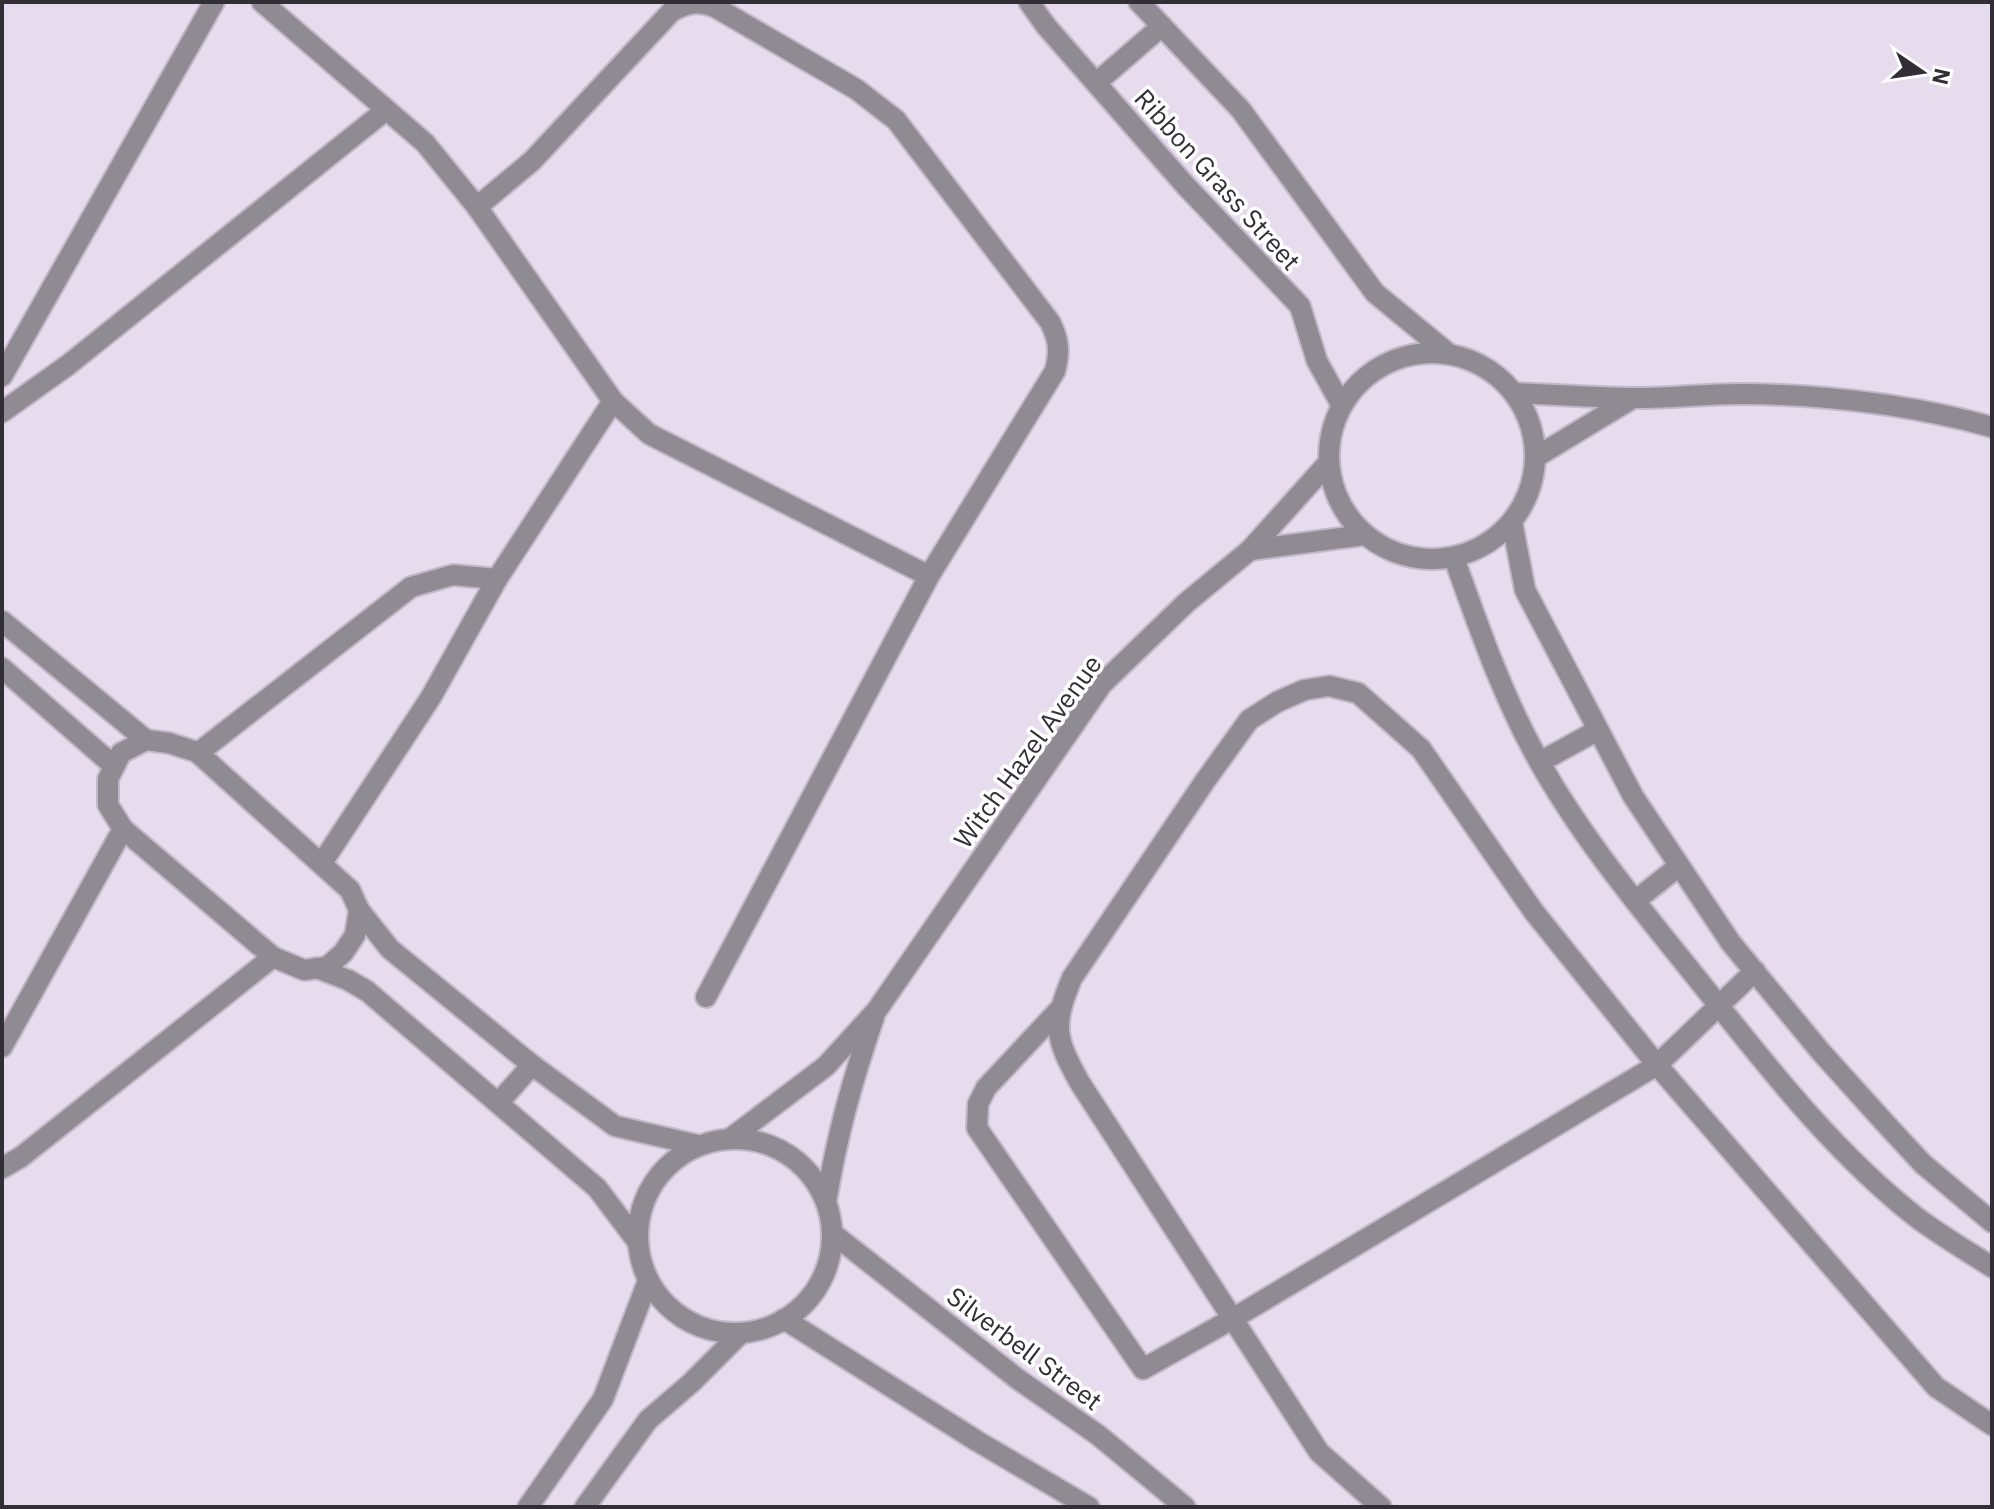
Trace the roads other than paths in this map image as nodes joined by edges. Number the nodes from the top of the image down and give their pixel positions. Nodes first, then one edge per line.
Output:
1 (214, 2) edge
2 (262, 2) edge
3 (1029, 2) edge
4 (1139, 2) edge
5 (1162, 26) junction
6 (1096, 83) junction
7 (386, 110) junction
8 (477, 207) junction
9 (1449, 354) junction
10 (2, 376) edge
11 (1514, 393) junction
12 (1633, 398) junction
13 (613, 401) junction
14 (1342, 406) junction
15 (2, 412) edge
16 (1992, 427) edge
17 (1536, 457) junction
18 (1329, 462) junction
19 (1512, 522) junction
20 (1364, 535) junction
21 (1250, 550) junction
22 (1454, 558) junction
23 (929, 576) junction
24 (497, 579) junction
25 (2, 621) edge
26 (2, 668) edge
27 (1598, 730) junction
28 (146, 740) junction
29 (198, 753) junction
30 (1540, 762) junction
31 (114, 766) junction
32 (123, 829) junction
33 (322, 863) junction
34 (1679, 866) junction
35 (1635, 901) junction
36 (359, 910) junction
37 (273, 957) junction
38 (317, 968) junction
39 (1755, 971) junction
40 (706, 997) dead end
41 (1718, 1005) junction
42 (877, 1010) junction
43 (1058, 1011) junction
44 (2, 1047) edge
45 (532, 1065) junction
46 (1657, 1065) junction
47 (499, 1102) junction
48 (731, 1138) junction
49 (697, 1145) junction
50 (2, 1168) edge
51 (826, 1202) junction
52 (1992, 1222) edge
53 (832, 1233) junction
54 (637, 1241) junction
55 (1992, 1267) edge
56 (648, 1281) junction
57 (1234, 1318) junction
58 (784, 1319) junction
59 (741, 1333) junction
60 (1992, 1425) edge
61 (528, 1507) edge
62 (585, 1507) edge
63 (1089, 1507) edge
64 (1185, 1507) edge
65 (1381, 1507) edge

1 - 10 street
2 - 7 street
3 - 6 street, Ribbon Grass Street
4 - 5 street, Ribbon Grass Street
5 - 6 street
5 - 9 street, Ribbon Grass Street
6 - 14 street, Ribbon Grass Street
7 - 8 street
7 - 15 street
8 - 13 street
8 - 23 street
9 - 11 street
9 - 14 street
11 - 12 street
11 - 17 street
12 - 16 street
12 - 17 street
13 - 23 street
13 - 24 street
14 - 18 street
17 - 19 street
18 - 20 street
18 - 21 street, Witch Hazel Avenue
19 - 22 street
19 - 27 street
20 - 21 street
20 - 22 street
21 - 42 street, Witch Hazel Avenue
22 - 30 street
23 - 40 street
24 - 29 street
24 - 33 street
25 - 28 street
26 - 31 street
27 - 30 street
27 - 34 street
28 - 29 street
28 - 31 street
29 - 33 street
30 - 35 street
31 - 32 street
32 - 37 street
32 - 44 street
33 - 36 street
34 - 35 street
34 - 39 street
35 - 41 street
36 - 38 street
36 - 45 street
37 - 38 street
37 - 50 street
38 - 47 street
39 - 41 street
39 - 52 street
41 - 46 street
41 - 55 street
42 - 48 street, Witch Hazel Avenue
42 - 51 street, Witch Hazel Avenue
43 - 46 street
43 - 57 street
43 - 57 street
45 - 47 street
45 - 49 street
46 - 57 street
46 - 60 street
47 - 54 street
48 - 49 street
48 - 51 street
49 - 54 street
51 - 53 street
53 - 58 street
53 - 64 street, Silverbell Street
54 - 56 street
56 - 59 street
56 - 61 street
57 - 65 street
58 - 59 street
58 - 63 street
59 - 62 street

